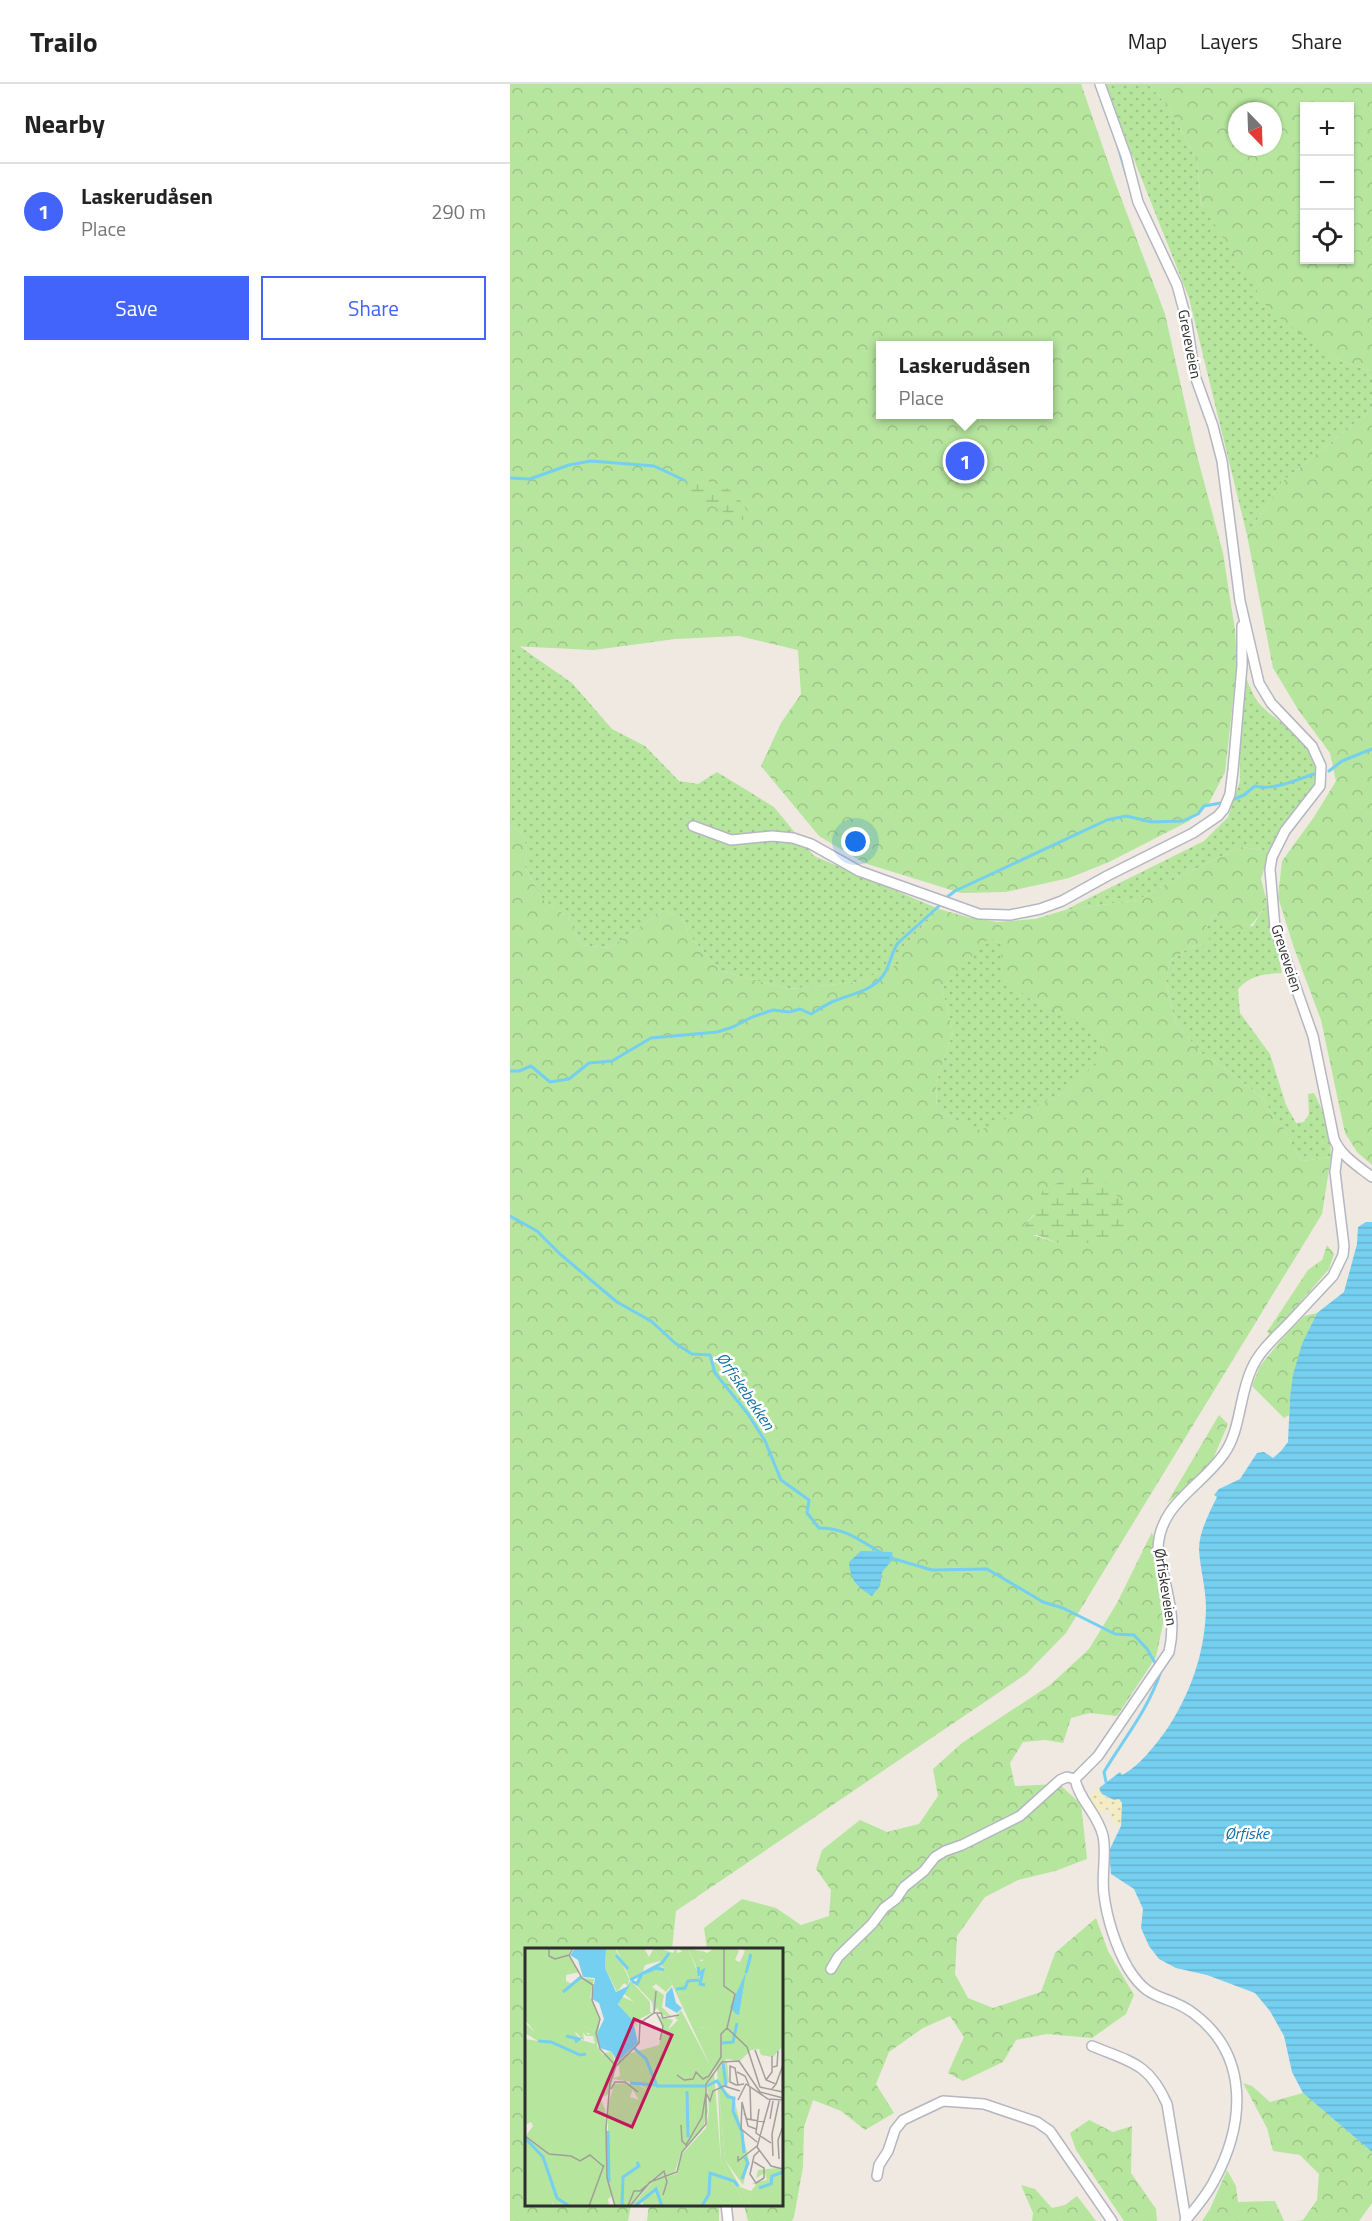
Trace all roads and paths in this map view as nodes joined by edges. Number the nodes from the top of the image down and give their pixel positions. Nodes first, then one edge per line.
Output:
1 (1100, 84) edge
2 (1243, 615) junction
3 (693, 826) dead end
4 (1338, 1148) junction
5 (1372, 1177) edge
6 (1075, 1779) junction
7 (831, 1969) dead end
8 (1092, 2046) dead end
9 (877, 2176) dead end
10 (726, 2206) edge
11 (1185, 2220) edge
12 (728, 2221) edge
13 (1112, 2221) edge

1 - 2 street, Greveveien
2 - 3 street, Greveveien
2 - 4 street, Greveveien
4 - 5 street
4 - 6 street, Ørfiskeveien
6 - 7 street
6 - 11 street
8 - 11 street
9 - 13 street
10 - 12 street

